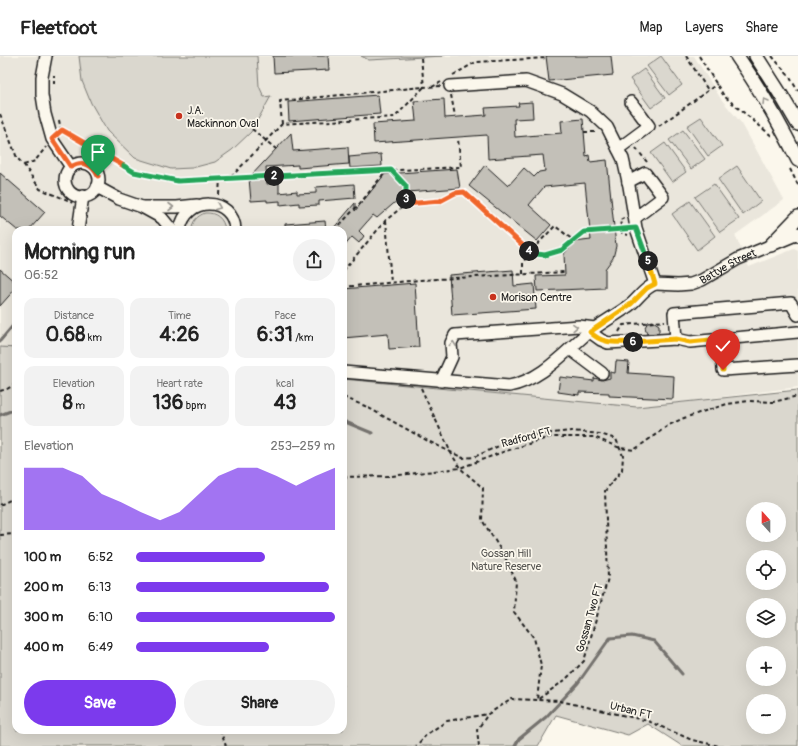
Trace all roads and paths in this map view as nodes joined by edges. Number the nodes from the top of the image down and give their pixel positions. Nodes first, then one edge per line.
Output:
1 (46, 56) edge
2 (686, 56) edge
3 (699, 56) edge
4 (737, 56) edge
5 (756, 56) edge
6 (772, 56) edge
7 (421, 58) dead end
8 (547, 58) dead end
9 (54, 74) dead end
10 (448, 81) junction
11 (717, 84) junction
12 (424, 87) junction
13 (432, 87) junction
14 (54, 88) dead end
15 (709, 90) junction
16 (798, 91) edge
17 (632, 102) dead end
18 (0, 114) edge
19 (58, 116) dead end
20 (454, 116) dead end
21 (282, 124) junction
22 (798, 124) edge
23 (658, 126) dead end
24 (252, 129) dead end
25 (62, 130) junction
26 (601, 131) dead end
27 (584, 132) dead end
28 (52, 139) junction
29 (458, 139) dead end
30 (266, 141) junction
31 (776, 142) dead end
32 (276, 149) dead end
33 (618, 149) junction
34 (793, 163) edge
35 (24, 165) junction
36 (71, 167) junction
37 (387, 170) junction
38 (391, 170) junction
39 (220, 178) junction
40 (230, 178) junction
41 (628, 182) junction
42 (798, 185) edge
43 (97, 186) junction
44 (83, 196) junction
45 (219, 200) dead end
46 (406, 204) junction
47 (75, 205) dead end
48 (199, 205) junction
49 (142, 206) junction
50 (798, 217) edge
51 (386, 220) junction
52 (632, 224) junction
53 (79, 226) edge
54 (169, 226) edge
55 (181, 226) edge
56 (234, 226) edge
57 (339, 226) edge
58 (622, 229) junction
59 (798, 234) edge
60 (573, 240) junction
61 (771, 245) junction
62 (531, 251) junction
63 (347, 266) edge
64 (565, 272) dead end
65 (523, 274) junction
66 (391, 283) junction
67 (655, 284) junction
68 (347, 287) edge
69 (798, 315) edge
70 (593, 330) junction
71 (798, 332) edge
72 (676, 339) junction
73 (721, 339) junction
74 (570, 349) junction
75 (798, 365) edge
76 (347, 372) edge
77 (602, 373) dead end
78 (418, 378) junction
79 (441, 380) junction
80 (12, 386) edge
81 (0, 391) edge
82 (798, 396) edge
83 (347, 399) edge
84 (620, 448) junction
85 (451, 453) junction
86 (460, 468) junction
87 (347, 477) edge
88 (12, 499) edge
89 (0, 505) edge
90 (12, 534) edge
91 (0, 535) edge
92 (537, 700) junction
93 (488, 714) junction
94 (222, 734) edge
95 (226, 746) edge
96 (416, 746) edge
97 (479, 746) edge
98 (719, 746) edge

1 - 28 street
2 - 15 path
3 - 11 path
34 -> 4 main road
5 - 22 main road
6 - 16 path
7 - 12 path
8 - 10 path
9 - 14 path
10 - 13 path
10 - 13 path
10 - 20 path
10 - 33 street
11 - 15 path
11 - 31 path
12 - 13 path
12 - 21 path
12 - 21 path
15 - 23 path
17 - 33 street
18 - 35 path
19 - 25 path
21 - 30 path
24 - 30 path
25 - 28 path
25 - 39 path
26 - 27 path
28 - 35 path
28 - 36 street
29 - 38 path
30 - 32 path
30 - 40 path
33 - 41 street
34 - 42 path
35 - 47 path
36 - 43 street
36 - 44 street
37 - 38 path
37 - 40 path
37 - 57 path
38 - 46 path
39 - 40 path
39 - 45 path
41 - 52 street
41 - 52 street
43 - 44 street
43 - 49 street
44 - 53 street
46 - 51 path
46 - 62 path
49 -> 48 street
48 - 55 street
48 -> 56 street
49 - 54 street
50 - 61 main road
51 - 63 path
51 - 66 path
52 - 58 path
52 - 58 path
52 - 58 path
52 - 67 street
58 - 60 path
59 - 61 street, Battye Street
60 - 62 path
60 - 62 path
61 - 67 street, Battye Street
62 - 65 path
64 - 65 path
65 - 66 path
66 - 68 path
67 - 70 street
69 - 72 street
70 - 72 street
70 - 74 street
79 -> 70 street
71 - 73 street
72 - 73 street
73 - 75 street
74 - 77 street
74 - 79 street
76 - 78 street
78 - 79 street
78 - 85 path
80 - 81 path
82 - 84 path, Radford FT
83 - 85 path
84 - 85 path
84 - 86 path, Radford FT
84 - 92 path, Gossan Two FT
85 - 86 path
86 - 87 path, Radford FT
86 - 92 path
88 - 89 path
90 - 91 path
92 - 93 path
92 - 98 path, Urban FT
93 - 96 path
93 - 97 path
94 - 95 path

